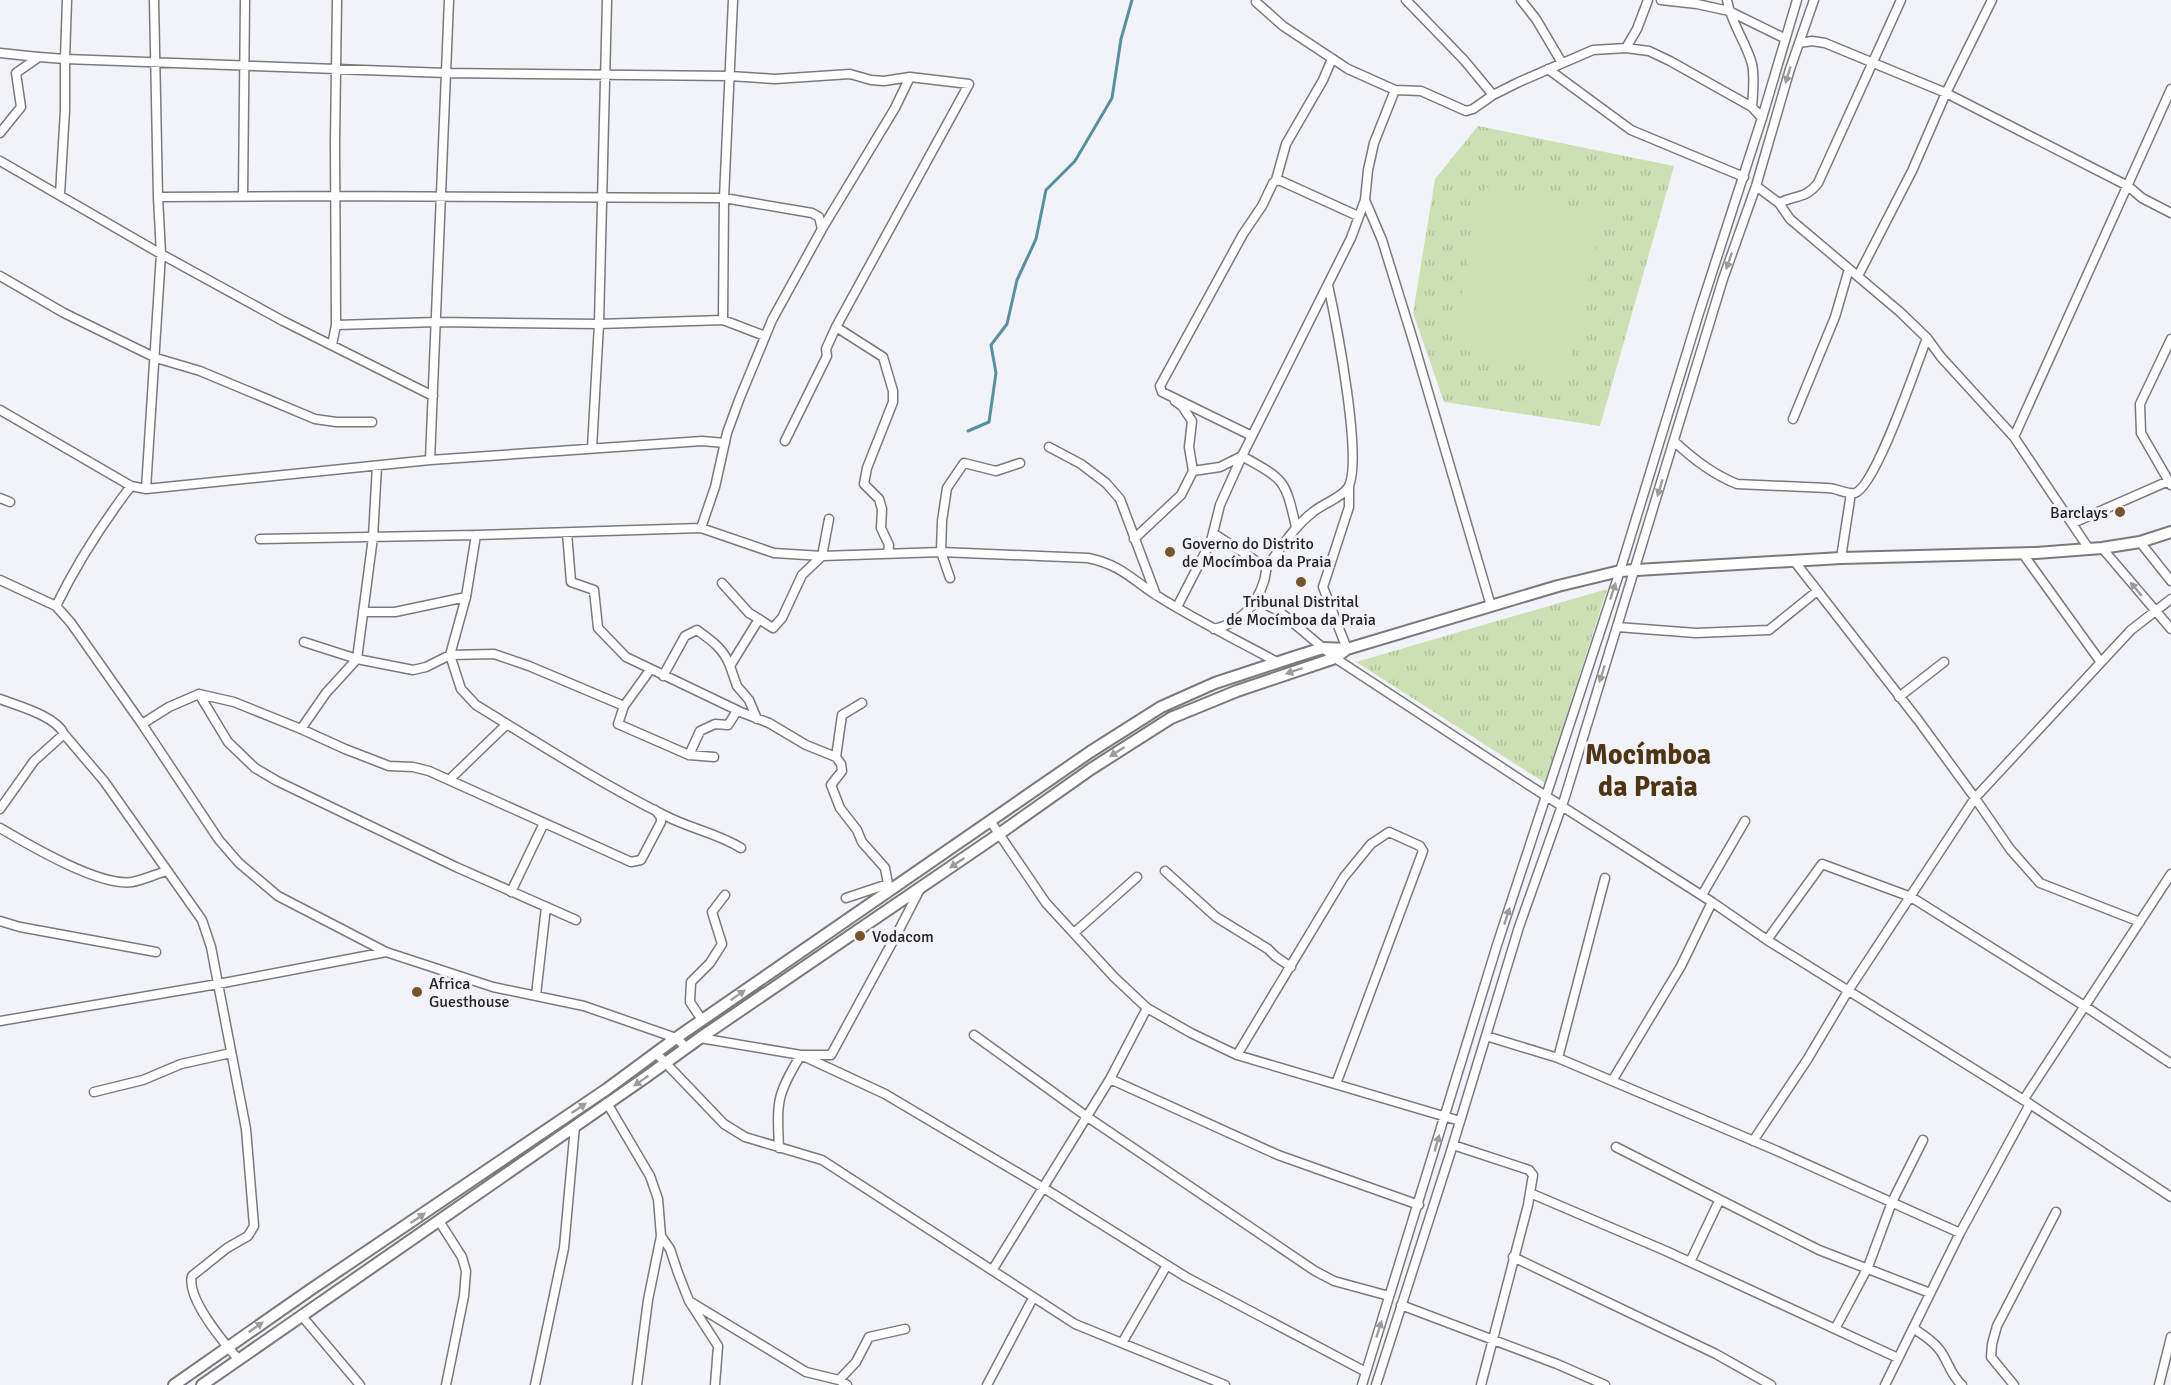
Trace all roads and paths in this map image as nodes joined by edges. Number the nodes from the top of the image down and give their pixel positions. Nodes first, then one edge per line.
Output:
1 (67, 0) edge
2 (154, 0) edge
3 (245, 0) edge
4 (337, 0) edge
5 (449, 0) edge
6 (607, 0) edge
7 (733, 0) edge
8 (1406, 0) edge
9 (1521, 0) edge
10 (1648, 0) edge
11 (1661, 0) edge
12 (1727, 0) edge
13 (1797, 0) edge
14 (1814, 0) edge
15 (1901, 0) edge
16 (1992, 0) edge
17 (1256, 2) dead end
18 (1729, 11) junction
19 (1784, 38) junction
20 (1799, 43) junction
21 (1626, 48) junction
22 (0, 53) edge
23 (39, 57) junction
24 (65, 59) junction
25 (1332, 59) junction
26 (1873, 62) junction
27 (154, 63) junction
28 (1562, 63) junction
29 (245, 65) junction
30 (337, 67) junction
31 (1548, 69) junction
32 (446, 73) junction
33 (606, 75) junction
34 (730, 76) junction
35 (910, 77) junction
36 (2171, 89) edge
37 (1395, 90) junction
38 (1946, 93) junction
39 (1493, 95) junction
40 (1752, 107) junction
41 (1762, 118) junction
42 (0, 133) edge
43 (0, 160) edge
44 (1744, 177) junction
45 (1276, 180) junction
46 (1756, 186) junction
47 (2128, 186) junction
48 (60, 194) junction
49 (243, 196) junction
50 (334, 196) junction
51 (441, 196) junction
52 (158, 197) junction
53 (602, 197) junction
54 (724, 198) junction
55 (1365, 200) junction
56 (1779, 203) junction
57 (2171, 213) edge
58 (1358, 216) junction
59 (822, 229) junction
60 (161, 254) junction
61 (1849, 269) junction
62 (0, 276) edge
63 (1858, 276) junction
64 (1328, 285) junction
65 (723, 320) junction
66 (437, 322) junction
67 (598, 324) junction
68 (336, 325) junction
69 (836, 327) junction
70 (765, 336) junction
71 (1927, 338) junction
72 (2171, 339) edge
73 (332, 345) junction
74 (156, 358) junction
75 (1162, 392) junction
76 (433, 396) junction
77 (0, 410) edge
78 (1793, 419) dead end
79 (372, 423) dead end
80 (1252, 436) junction
81 (2014, 437) junction
82 (785, 441) dead end
83 (1675, 442) junction
84 (725, 443) junction
85 (1049, 447) dead end
86 (592, 448) junction
87 (1657, 450) junction
88 (1671, 454) junction
89 (1242, 456) junction
90 (430, 460) junction
91 (1020, 463) dead end
92 (378, 466) junction
93 (1194, 471) junction
94 (2170, 482) edge
95 (131, 486) junction
96 (1349, 487) junction
97 (146, 489) junction
98 (1851, 494) junction
99 (0, 498) edge
100 (10, 502) dead end
101 (829, 519) dead end
102 (2073, 523) junction
103 (1296, 527) junction
104 (701, 528) junction
105 (1213, 532) junction
106 (2171, 532) edge
107 (567, 533) junction
108 (476, 535) junction
109 (373, 537) junction
110 (260, 538) dead end
111 (1134, 539) junction
112 (2140, 542) junction
113 (2102, 548) junction
114 (2090, 549) junction
115 (941, 552) junction
116 (888, 554) junction
117 (2023, 554) junction
118 (822, 556) junction
119 (1841, 558) junction
120 (1795, 562) junction
121 (1266, 568) junction
122 (1635, 570) junction
123 (1620, 571) junction
124 (950, 578) dead end
125 (0, 580) edge
126 (2171, 581) edge
127 (722, 583) dead end
128 (1816, 592) junction
129 (1156, 595) junction
130 (466, 597) junction
131 (2171, 599) edge
132 (1256, 600) junction
133 (56, 606) junction
134 (1491, 606) junction
135 (1177, 607) junction
136 (2155, 611) junction
137 (363, 612) junction
138 (759, 619) junction
139 (1617, 627) junction
140 (1214, 629) junction
141 (2171, 629) edge
142 (304, 642) dead end
143 (1323, 648) junction
144 (1347, 649) junction
145 (450, 655) junction
146 (1335, 658) junction
147 (357, 659) junction
148 (2100, 661) junction
149 (1277, 662) junction
150 (1944, 662) dead end
151 (730, 666) junction
152 (651, 670) junction
153 (663, 676) junction
154 (199, 694) junction
155 (1899, 697) junction
156 (0, 699) edge
157 (862, 703) dead end
158 (624, 706) junction
159 (737, 711) junction
160 (757, 719) junction
161 (142, 724) junction
162 (507, 724) junction
163 (301, 729) junction
164 (64, 734) junction
165 (689, 755) junction
166 (714, 757) dead end
167 (836, 757) junction
168 (449, 780) junction
169 (1546, 796) junction
170 (1975, 798) junction
171 (1562, 805) junction
172 (0, 809) edge
173 (655, 810) junction
174 (1745, 820) dead end
175 (991, 822) junction
176 (544, 823) junction
177 (0, 828) edge
178 (999, 834) junction
179 (741, 848) dead end
180 (167, 871) junction
181 (1165, 871) dead end
182 (2171, 874) edge
183 (1137, 877) dead end
184 (1605, 878) dead end
185 (920, 888) junction
186 (511, 892) junction
187 (725, 895) dead end
188 (1702, 896) junction
189 (1911, 897) junction
190 (846, 898) dead end
191 (1712, 902) junction
192 (546, 907) junction
193 (576, 920) dead end
194 (0, 921) edge
195 (2140, 922) junction
196 (1074, 933) junction
197 (1767, 940) junction
198 (1497, 945) junction
199 (1512, 950) junction
200 (386, 951) junction
201 (156, 952) dead end
202 (1291, 967) junction
203 (218, 984) junction
204 (1848, 991) junction
205 (536, 995) junction
206 (2086, 1007) junction
207 (1147, 1008) junction
208 (702, 1020) junction
209 (0, 1021) edge
210 (974, 1035) dead end
211 (1486, 1036) junction
212 (676, 1038) junction
213 (700, 1038) junction
214 (686, 1047) junction
215 (231, 1053) junction
216 (656, 1053) junction
217 (801, 1055) junction
218 (1237, 1055) junction
219 (1558, 1058) junction
220 (665, 1063) junction
221 (2170, 1063) edge
222 (1110, 1079) junction
223 (1612, 1081) junction
224 (1336, 1084) junction
225 (94, 1092) dead end
226 (2027, 1102) junction
227 (607, 1103) junction
228 (1086, 1116) junction
229 (1445, 1116) junction
230 (1460, 1121) junction
231 (575, 1126) junction
232 (1923, 1140) dead end
233 (1754, 1141) junction
234 (1453, 1145) junction
235 (1616, 1147) dead end
236 (779, 1148) junction
237 (1042, 1187) junction
238 (1530, 1193) junction
239 (2171, 1197) edge
240 (443, 1201) junction
241 (1719, 1201) junction
242 (1892, 1202) junction
243 (1419, 1205) junction
244 (451, 1212) junction
245 (2056, 1212) dead end
246 (439, 1221) junction
247 (1960, 1233) junction
248 (661, 1236) junction
249 (1514, 1257) junction
250 (1690, 1262) junction
251 (1167, 1265) junction
252 (1868, 1267) junction
253 (993, 1269) junction
254 (1930, 1293) junction
255 (1389, 1296) junction
256 (1033, 1298) junction
257 (689, 1301) junction
258 (1401, 1305) junction
259 (301, 1315) junction
260 (1913, 1328) junction
261 (905, 1329) dead end
262 (1835, 1329) junction
263 (2171, 1337) edge
264 (1492, 1341) junction
265 (1122, 1343) junction
266 (228, 1347) junction
267 (1898, 1358) junction
268 (239, 1360) junction
269 (1366, 1372) junction
270 (843, 1383) edge
271 (174, 1385) edge
272 (202, 1385) edge
273 (360, 1385) edge
274 (446, 1385) edge
275 (535, 1385) edge
276 (637, 1385) edge
277 (715, 1385) edge
278 (987, 1385) edge
279 (1225, 1385) edge
280 (1362, 1385) edge
281 (1376, 1385) edge
282 (1481, 1385) edge
283 (1605, 1385) edge
284 (1771, 1385) edge
285 (1885, 1385) edge
286 (1962, 1385) edge
287 (2013, 1385) edge
288 (2159, 1385) edge

1 - 24 street
2 - 27 street
3 - 29 street
4 - 30 street
5 - 32 street
6 - 33 street
7 - 34 street
8 - 39 street
9 - 28 street
10 - 21 street
11 - 18 street
12 - 18 street
13 - 19 street
14 - 20 street
15 - 26 street
16 - 38 street
17 - 25 street
18 - 19 street
18 - 40 street
19 - 41 street
20 - 26 street
20 -> 46 street
21 - 28 street
21 - 40 street
22 - 23 street
23 - 24 street
23 - 42 street
24 - 27 street
24 - 48 street
25 - 37 street
25 - 45 street
26 - 38 street
26 - 56 street
27 - 29 street
27 - 52 street
28 - 31 street
29 - 30 street
29 - 49 street
30 - 32 street
30 - 50 street
31 - 39 street
31 - 44 street
32 - 33 street
32 - 51 street
33 - 34 street
33 - 53 street
34 - 35 street
34 - 54 street
35 - 59 street
35 - 69 street
36 - 47 street
37 - 39 street
37 - 55 street
38 - 47 street
38 - 63 street
40 - 41 street
41 - 44 street
43 - 48 street
44 - 87 street
45 - 58 street
45 - 75 street
46 - 56 street
46 -> 83 street
47 - 57 street
47 - 81 street
48 - 60 street
49 - 50 street
49 - 52 street
50 - 51 street
50 - 68 street
51 - 53 street
51 - 66 street
52 - 60 street
53 - 54 street
53 - 67 street
54 - 59 street
54 - 65 street
55 - 58 street
55 - 134 street
56 - 61 street
58 - 64 street
59 - 70 street
60 - 73 street
60 - 74 street
61 - 63 street
61 - 78 street
62 - 74 street
63 - 71 street
64 - 80 street
64 - 96 street
65 - 67 street
65 - 70 street
66 - 67 street
66 - 68 street
66 - 76 street
67 - 86 street
68 - 73 street
69 - 82 street
69 - 116 street
70 - 84 street
71 - 81 street
71 - 98 street
72 - 94 street
73 - 76 street
74 - 79 street
74 - 97 street
75 - 80 street
75 - 93 street
76 - 90 street
77 - 95 street
80 - 89 street
81 - 102 street
83 - 88 street
83 - 98 street
84 - 86 street
84 - 104 street
85 - 111 street
86 - 90 street
87 - 88 street
87 - 123 street
88 -> 122 street
89 - 93 street
89 - 103 street
89 - 105 street
90 - 92 street
91 - 115 street
92 - 97 street
92 - 109 street
93 - 111 street
94 - 102 street
95 - 97 street
95 - 133 street
96 - 103 street
96 - 144 street
98 - 119 street
99 - 100 street
101 - 118 street
102 - 114 street
103 - 121 street
104 - 107 street
104 - 118 street
105 - 121 street
105 - 135 street
106 - 112 street
107 - 108 street
107 - 152 street
108 - 109 street
108 - 130 street
109 - 110 street
109 - 137 street
111 - 129 street
112 - 113 street
112 - 126 street
113 - 114 street
136 -> 113 street
114 - 117 street
115 - 116 street
115 - 124 street
115 - 129 street
116 - 118 street
117 - 119 street
117 - 148 street
118 - 138 street
119 - 120 street
120 - 122 street
120 - 128 street
121 - 132 street
122 - 123 street
122 - 139 street
123 - 134 street
169 -> 123 street
125 - 133 street
127 - 138 street
128 - 139 street
128 - 155 street
129 - 135 street
130 - 137 street
130 - 145 street
131 - 136 street
132 - 140 street
132 - 143 street
133 - 161 street
134 - 144 street
135 - 140 street
136 - 141 street
136 - 148 street
137 - 147 street
138 - 151 street
139 -> 171 street
140 - 149 street
142 - 147 street
143 - 144 street
143 - 146 street
143 - 149 street
144 - 146 street
145 - 147 street
145 - 158 street
145 - 162 street
146 - 169 street
146 -> 178 street
147 - 163 street
148 - 170 street
149 - 175 street
150 - 155 street
151 - 153 street
151 - 160 street
152 - 153 street
152 - 158 street
153 - 159 street
154 - 161 street
154 - 163 street
154 - 186 street
155 - 170 street
156 - 164 street
157 - 167 street
158 - 165 street
159 - 160 street
159 - 165 street
160 - 167 street
161 - 200 street
162 - 168 street
162 - 173 street
163 - 168 street
164 - 172 street
164 - 180 street
165 - 166 street
167 - 190 street
168 - 176 street
169 - 171 street
198 -> 169 street
170 - 189 street
170 - 195 street
171 - 188 street
171 - 199 street
173 - 176 street
173 - 179 street
174 - 188 street
175 - 178 street
208 -> 175 street
176 - 186 street
177 - 180 street
178 -> 185 street
178 - 196 street
180 - 203 street
181 - 202 street
182 - 195 street
183 - 196 street
184 - 219 street
185 - 213 street
185 - 217 street
186 - 192 street
187 - 208 street
188 - 191 street
189 - 197 street
189 - 204 street
189 - 206 street
191 - 197 street
191 - 223 street
192 - 193 street
192 - 205 street
194 - 201 street
195 - 206 street
196 - 207 street
197 - 204 street
198 - 199 street
198 - 229 street
199 - 211 street
200 - 203 street
200 - 205 street
202 - 218 street
202 - 224 street
203 - 209 street
203 - 215 street
204 - 226 street
204 - 233 street
205 - 212 street
206 - 221 street
206 - 226 street
207 - 218 street
207 - 222 street
208 - 212 street
210 - 228 street
211 - 219 street
211 - 230 street
212 - 214 street
212 - 216 street
213 - 214 street
213 - 217 street
214 - 220 street
215 - 225 street
215 - 266 street
216 - 220 street
240 -> 216 street
217 - 236 street
217 - 237 street
218 - 224 street
219 - 223 street
220 -> 227 street
220 - 236 street
222 - 228 street
222 - 243 street
223 - 233 street
224 - 229 street
226 - 239 street
226 - 247 street
227 - 231 street
227 - 248 street
228 - 237 street
228 - 255 street
229 - 230 street
243 -> 229 street
230 - 234 street
231 - 244 street
231 - 275 street
232 - 242 street
233 - 242 street
234 - 238 street
234 - 258 street
235 - 241 street
236 - 253 street
237 - 251 street
237 - 253 street
238 - 249 street
238 - 250 street
240 - 244 street
266 -> 240 street
241 - 250 street
241 - 252 street
242 - 247 street
242 - 252 street
243 - 255 street
244 - 246 street
245 - 287 street
246 - 259 street
246 - 274 street
247 - 254 street
248 - 257 street
248 - 276 street
249 - 264 street
249 - 284 street
250 - 262 street
251 - 265 street
251 - 269 street
252 - 254 street
252 - 262 street
253 - 256 street
254 - 260 street
269 -> 255 street
256 - 265 street
256 - 278 street
257 - 270 street
257 - 277 street
258 - 264 street
258 - 281 street
259 - 268 street
259 - 273 street
260 - 267 street
260 - 286 street
261 - 270 street
262 - 267 street
263 - 288 street
264 - 282 street
264 - 283 street
265 - 279 street
266 - 268 street
266 - 271 street
267 - 285 street
268 - 272 street
269 - 280 street

